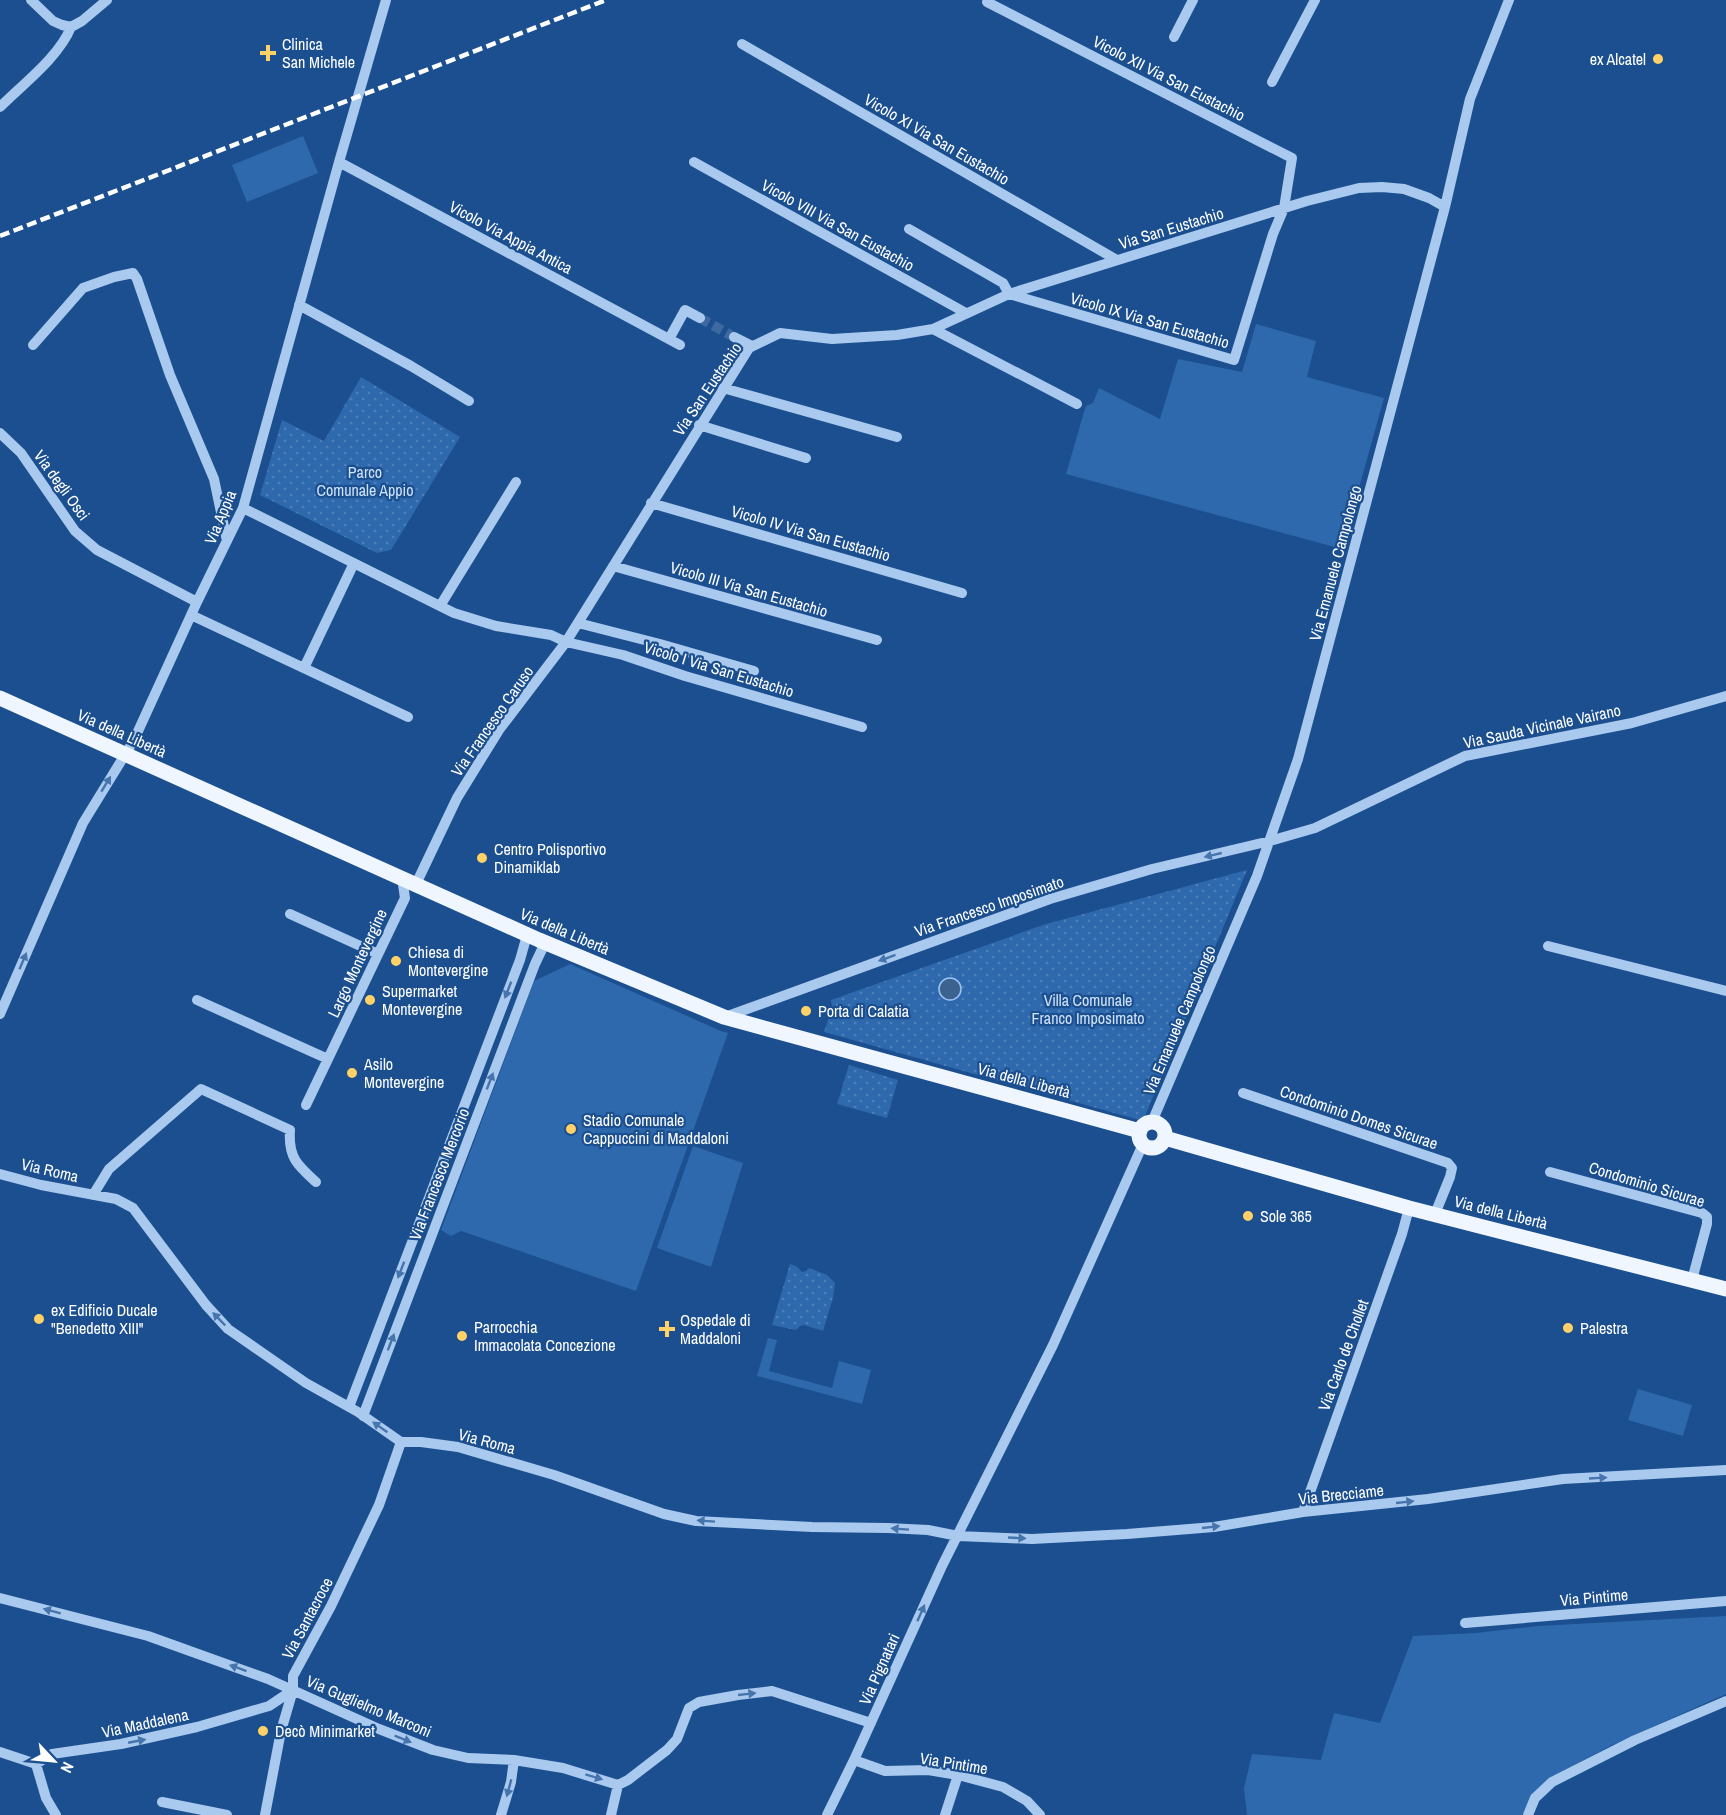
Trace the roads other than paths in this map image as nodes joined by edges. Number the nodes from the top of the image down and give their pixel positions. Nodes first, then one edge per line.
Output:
1 (31, 0) edge
2 (107, 0) edge
3 (386, 0) edge
4 (1193, 0) edge
5 (1509, 0) edge
6 (1311, 1) edge
7 (987, 2) dead end
8 (71, 27) junction
9 (1174, 37) dead end
10 (742, 44) dead end
11 (1272, 82) dead end
12 (0, 107) edge
13 (339, 162) junction
14 (694, 162) dead end
15 (1445, 207) junction
16 (1284, 208) junction
17 (909, 229) dead end
18 (1117, 260) junction
19 (1009, 294) junction
20 (300, 305) junction
21 (966, 314) junction
22 (700, 318) tunnel mouth
23 (933, 329) junction
24 (734, 337) tunnel mouth
25 (33, 345) dead end
26 (752, 346) junction
27 (723, 388) junction
28 (469, 401) dead end
29 (1077, 404) dead end
30 (699, 425) junction
31 (0, 433) edge
32 (897, 437) dead end
33 (806, 458) dead end
34 (516, 482) dead end
35 (651, 503) junction
36 (243, 508) junction
37 (227, 541) junction
38 (354, 563) junction
39 (613, 566) junction
40 (962, 593) dead end
41 (197, 602) junction
42 (440, 606) junction
43 (191, 615) junction
44 (578, 623) junction
45 (877, 640) dead end
46 (566, 642) junction
47 (304, 668) junction
48 (754, 671) dead end
49 (1726, 696) edge
50 (0, 698) edge
51 (408, 717) dead end
52 (862, 727) dead end
53 (124, 754) junction
54 (1270, 841) junction
55 (409, 881) junction
56 (290, 914) dead end
57 (527, 935) junction
58 (544, 943) junction
59 (1548, 946) dead end
60 (378, 954) junction
61 (1726, 991) edge
62 (197, 1000) dead end
63 (0, 1014) edge
64 (724, 1017) junction
65 (328, 1059) junction
66 (1242, 1093) dead end
67 (306, 1106) dead end
68 (1145, 1132) junction
69 (1165, 1138) junction
70 (1551, 1172) dead end
71 (0, 1174) edge
72 (316, 1182) dead end
73 (93, 1195) junction
74 (1409, 1208) junction
75 (1435, 1214) junction
76 (1692, 1280) junction
77 (1726, 1289) edge
78 (349, 1407) junction
79 (363, 1416) junction
80 (400, 1442) junction
81 (1726, 1470) edge
82 (1303, 1512) junction
83 (958, 1536) junction
84 (0, 1598) edge
85 (1726, 1601) edge
86 (1465, 1623) dead end
87 (293, 1690) junction
88 (1726, 1701) edge
89 (871, 1723) junction
90 (0, 1752) edge
91 (514, 1760) junction
92 (854, 1760) junction
93 (36, 1764) junction
94 (958, 1775) junction
95 (618, 1785) junction
96 (162, 1802) dead end
97 (56, 1815) edge
98 (227, 1815) edge
99 (265, 1815) edge
100 (501, 1815) edge
101 (611, 1815) edge
102 (827, 1815) edge
103 (945, 1815) edge
104 (1040, 1815) edge
105 (1528, 1815) edge

1 - 8 street
2 - 8 street
3 - 13 street, Via Appia
4 - 9 street
5 - 15 street, Via Emanuele Campolongo
6 - 11 street
7 - 16 street, Vicolo XII Via San Eustachio
8 - 12 street
10 - 18 street, Vicolo XI Via San Eustachio
13 - 20 street, Via Appia
13 - 22 street, Vicolo Via Appia Antica
14 - 21 street, Vicolo VIII Via San Eustachio
15 - 16 street, Via San Eustachio
15 - 54 street, Via Emanuele Campolongo
16 - 18 street, Via San Eustachio
16 - 19 street, Vicolo IX Via San Eustachio
17 - 19 street
18 - 19 street, Via San Eustachio
19 - 21 street, Via San Eustachio
20 - 28 street
20 - 36 street, Via Appia
21 - 23 street, Via San Eustachio
23 - 26 street, Via San Eustachio
23 - 29 street
24 - 26 street
25 - 37 street
26 - 27 street, Via San Eustachio
27 - 30 street, Via San Eustachio
27 - 32 street
30 - 33 street
30 - 35 street, Via San Eustachio
31 - 41 street, Via degli Osci
34 - 42 street
35 - 39 street, Via San Eustachio
35 - 40 street, Vicolo IV Via San Eustachio
36 - 37 street, Via Appia
36 - 38 street
37 - 41 street, Via Appia
38 - 42 street
38 - 47 street
39 - 44 street, Via San Eustachio
39 - 45 street, Vicolo III Via San Eustachio
41 - 43 street, Via Appia
42 - 46 street
43 - 47 street
43 - 53 street, Via Appia
44 - 46 street, Via San Eustachio
44 - 48 street
46 - 52 street, Vicolo I Via San Eustachio
46 - 55 street, Via Francesco Caruso
47 - 51 street
49 - 54 street, Via Sauda Vicinale Vairano
50 - 53 main road, Via della Libertà
53 - 55 main road, Via della Libertà
63 -> 53 street, Via Appia
54 -> 64 street, Via Francesco Imposimato
54 - 68 street, Via Emanuele Campolongo
55 - 57 main road, Via della Libertà
55 - 60 street, Largo Montevergine
56 - 60 street
57 - 58 main road, Via della Libertà
57 -> 78 street, Via Francesco Mercorio
58 - 64 main road, Via della Libertà
79 -> 58 street, Via Francesco Mercorio
59 - 61 street
60 - 65 street, Largo Montevergine
62 - 65 street
64 - 68 main road, Via della Libertà
65 - 67 street, Largo Montevergine
66 - 75 street, Condominio Domes Sicurae
68 - 69 main road
68 - 69 main road
68 - 83 street, Via Emanuele Campolongo
69 - 74 main road, Via della Libertà
70 - 76 street, Condominio Sicurae
71 - 73 street, Via Roma
72 - 73 street, Via Roma
78 -> 73 street, Via Roma
74 - 75 main road, Via della Libertà
74 - 82 street, Via Carlo de Chollet
75 - 76 main road, Via della Libertà
76 - 77 main road, Via della Libertà
78 - 79 street, Via Roma
80 -> 79 street, Via Roma
83 -> 80 street, Via Roma
80 - 87 street, Via Santacroce
82 -> 81 street, Via Brecciame
83 -> 82 street, Via Brecciame
89 -> 83 street, Via Pignatari
87 -> 84 street, Via Guglielmo Marconi
85 - 86 street, Via Pintime
87 -> 91 street, Via Guglielmo Marconi
93 -> 87 street, Via Maddalena
87 - 99 street, Via Santacroce
88 - 105 street
89 - 92 street, Via Pignatari
95 -> 89 street
90 - 93 street
91 -> 95 street, Via Guglielmo Marconi
91 -> 100 street
92 - 94 street, Via Pintime
92 - 102 street, Via Pignatari
93 - 97 street
94 - 103 street
94 - 104 street, Via Pintime
95 - 101 street
96 - 98 street

